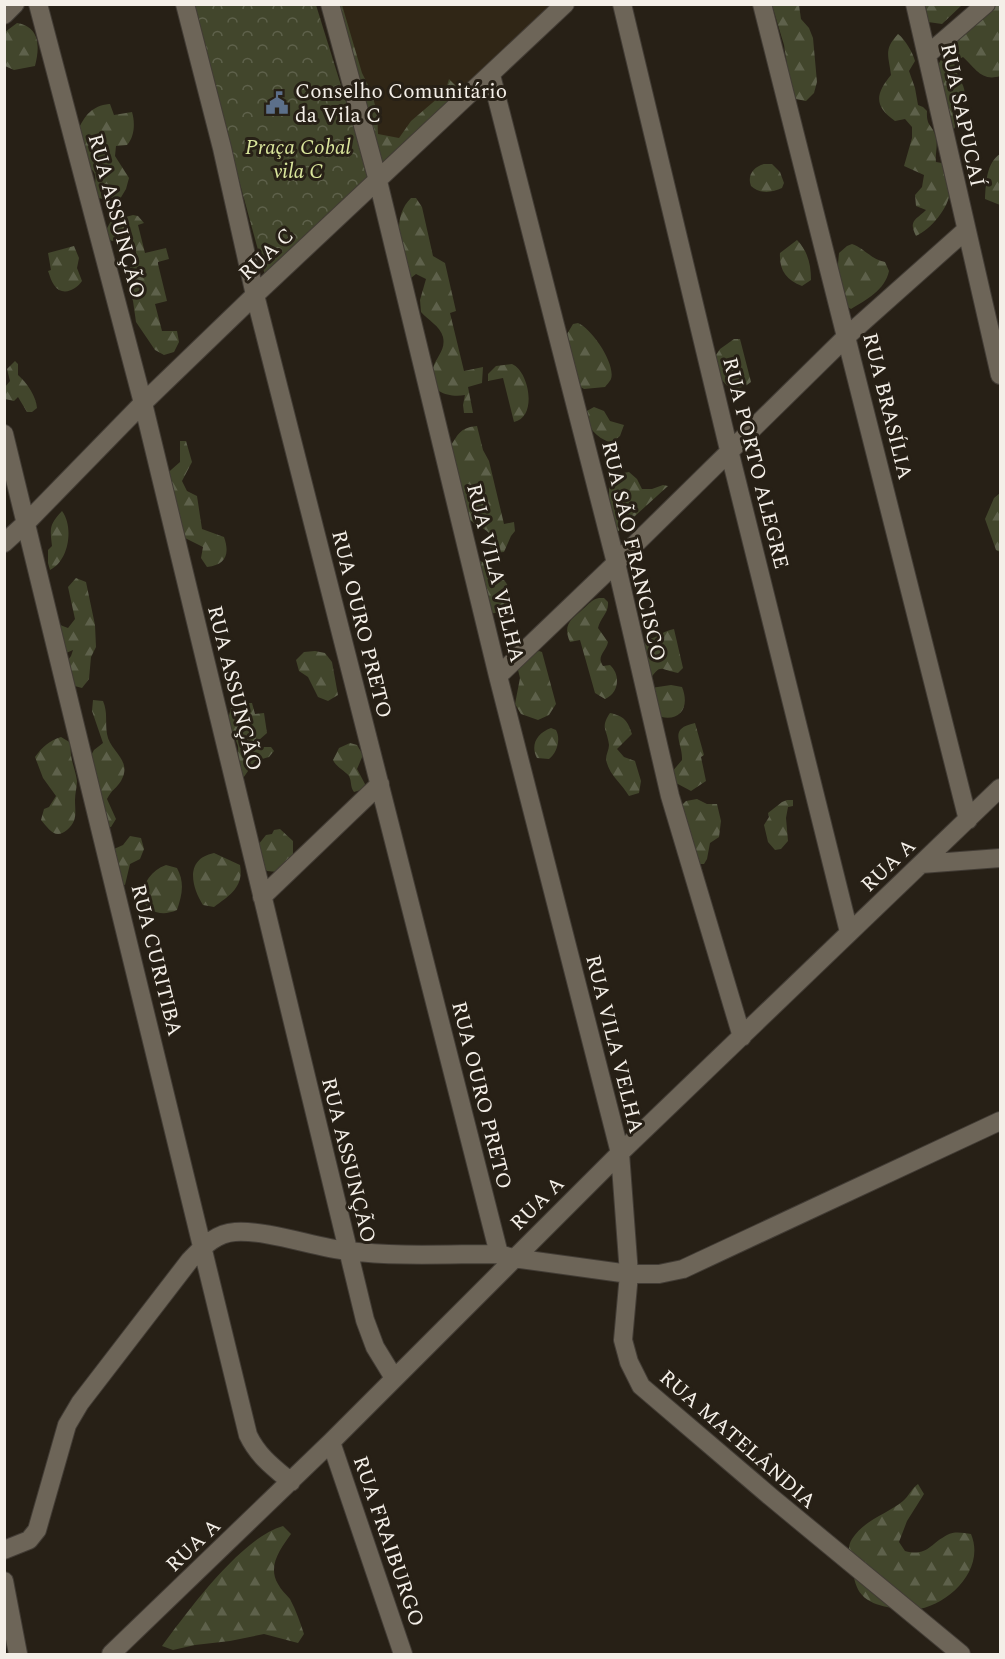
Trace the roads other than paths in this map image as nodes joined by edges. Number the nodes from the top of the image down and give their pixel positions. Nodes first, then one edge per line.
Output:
1 (15, 4) edge
2 (38, 4) edge
3 (185, 4) edge
4 (330, 4) edge
5 (565, 4) edge
6 (622, 4) edge
7 (762, 4) edge
8 (915, 4) edge
9 (986, 4) edge
10 (4, 15) edge
11 (928, 54) junction
12 (491, 75) junction
13 (378, 181) junction
14 (966, 230) junction
15 (255, 295) junction
16 (847, 336) junction
17 (1000, 375) edge
18 (143, 403) junction
19 (4, 434) edge
20 (729, 450) junction
21 (27, 522) junction
22 (4, 543) edge
23 (616, 563) junction
24 (498, 676) junction
25 (380, 784) junction
26 (1000, 788) edge
27 (968, 820) junction
28 (1000, 858) edge
29 (921, 864) junction
30 (262, 897) junction
31 (849, 933) junction
32 (742, 1036) junction
33 (1000, 1121) edge
34 (620, 1153) junction
35 (203, 1247) junction
36 (348, 1251) junction
37 (506, 1256) junction
38 (629, 1274) junction
39 (394, 1378) junction
40 (331, 1442) junction
41 (291, 1482) junction
42 (4, 1550) edge
43 (4, 1581) edge
44 (18, 1654) edge
45 (111, 1654) edge
46 (403, 1654) edge
47 (960, 1654) edge

1 - 10 street
2 - 18 street, RUA ASSUNÇÃO
3 - 15 street, RUA OURO PRETO
4 - 13 street, RUA VILA VELHA
5 - 12 street, RUA C
6 - 20 street, RUA PORTO ALEGRE
7 - 16 street, RUA BRASÍLIA
8 - 11 street, RUA SAPUCAÍ
9 - 11 street
11 - 14 street, RUA SAPUCAÍ
12 - 13 street, RUA C
12 - 23 street, RUA SÃO FRANCISCO
13 - 15 street, RUA C
13 - 24 street, RUA VILA VELHA
14 - 16 street
14 - 17 street, RUA SAPUCAÍ
15 - 18 street, RUA C
15 - 25 street, RUA OURO PRETO
16 - 20 street
16 - 27 street, RUA BRASÍLIA
18 - 21 street, RUA C
18 - 30 street, RUA ASSUNÇÃO
19 - 21 street, RUA CURITIBA
20 - 23 street
20 - 31 street, RUA PORTO ALEGRE
21 - 22 street, RUA C
21 - 35 street, RUA CURITIBA
23 - 24 street
23 - 32 street, RUA SÃO FRANCISCO
24 - 34 street, RUA VILA VELHA
25 - 30 street
25 - 37 street, RUA OURO PRETO
26 - 27 street, RUA A
27 - 29 street, RUA A
28 - 29 street
29 - 31 street, RUA A
30 - 36 street, RUA ASSUNÇÃO
31 - 32 street, RUA A
32 - 34 street, RUA A
33 - 38 street
34 - 37 street, RUA A
34 - 38 street, RUA MATELÂNDIA
35 - 36 street
35 - 41 street, RUA CURITIBA
35 - 42 street
36 - 37 street
36 - 39 street, RUA ASSUNÇÃO
37 - 38 street
37 - 39 street, RUA A
38 - 47 street, RUA MATELÂNDIA
39 - 40 street, RUA A
40 - 41 street, RUA A
40 - 46 street, RUA FRAIBURGO
41 - 45 street, RUA A
43 - 44 street

